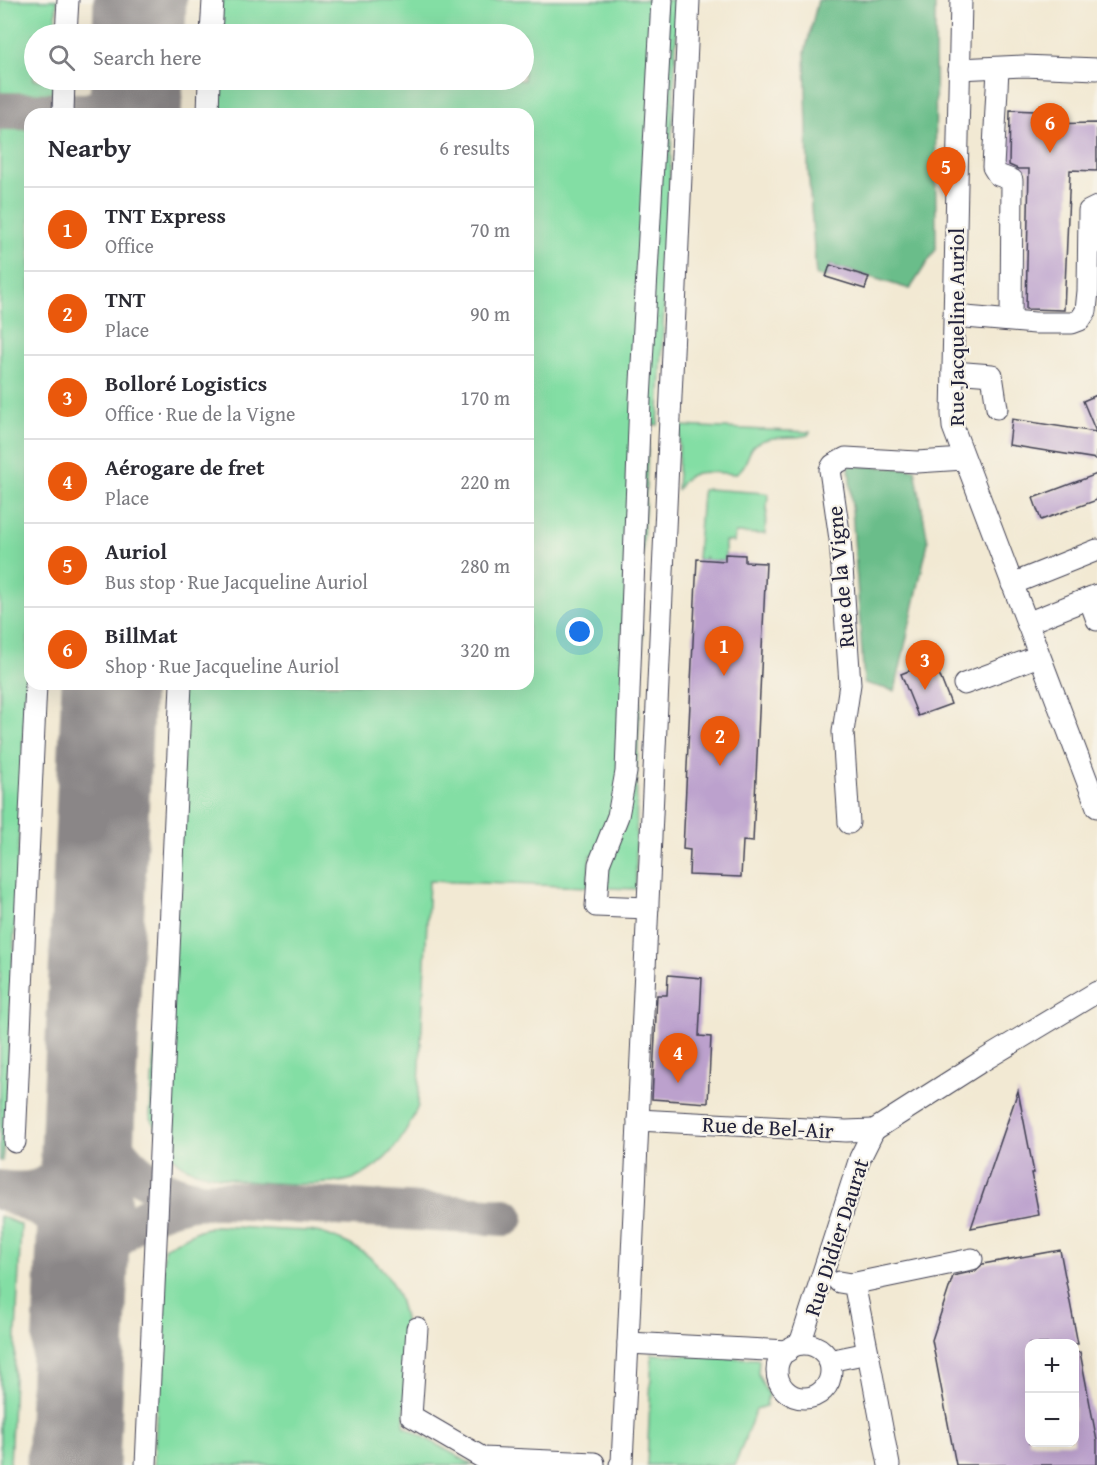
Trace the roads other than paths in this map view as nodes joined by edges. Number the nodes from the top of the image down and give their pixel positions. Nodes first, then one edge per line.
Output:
1 (68, 0) edge
2 (213, 0) edge
3 (662, 0) edge
4 (689, 0) edge
5 (961, 0) edge
6 (67, 24) edge
7 (212, 24) edge
8 (959, 69) junction
9 (998, 69) junction
10 (1097, 69) edge
11 (64, 90) edge
12 (209, 90) edge
13 (63, 108) edge
14 (208, 108) edge
15 (1097, 207) edge
16 (954, 316) junction
17 (1011, 320) junction
18 (953, 372) junction
19 (640, 400) junction
20 (671, 401) junction
21 (997, 408) dead end
22 (964, 459) junction
23 (1097, 550) edge
24 (1012, 584) junction
25 (1093, 597) edge
26 (1097, 620) edge
27 (1027, 623) junction
28 (1039, 656) junction
29 (964, 684) dead end
30 (36, 690) edge
31 (182, 690) edge
32 (1097, 807) edge
33 (849, 823) dead end
34 (648, 908) junction
35 (1097, 992) edge
36 (638, 1120) junction
37 (874, 1130) junction
38 (15, 1142) dead end
39 (972, 1258) dead end
40 (823, 1274) junction
41 (850, 1284) junction
42 (417, 1328) dead end
43 (628, 1343) junction
44 (794, 1348) junction
45 (868, 1353) junction
46 (829, 1361) junction
47 (621, 1464) edge
48 (146, 1465) edge
49 (594, 1465) edge
50 (889, 1465) edge

1 - 6 street
2 - 7 street
3 - 19 street
4 - 20 street
5 - 8 street, Rue Jacqueline Auriol
8 - 9 street
8 - 16 street, Rue Jacqueline Auriol
9 - 10 street
9 - 17 street
11 - 13 street
12 - 14 street
15 - 17 street
16 - 17 street
16 - 18 street, Rue Jacqueline Auriol
18 - 21 street
18 - 22 street, Rue Jacqueline Auriol
19 - 20 street
19 - 34 street
20 - 34 street
22 - 24 street, Rue Jacqueline Auriol
22 - 33 street, Rue de la Vigne
23 - 24 street
24 - 27 street, Rue Jacqueline Auriol
25 - 26 street
25 - 27 street
27 - 28 street, Rue Jacqueline Auriol
28 - 29 street
28 - 32 street, Rue Jacqueline Auriol
30 - 38 street
31 - 48 street
34 - 36 street
35 - 37 street
36 - 37 street, Rue de Bel-Air
36 - 43 street
37 - 40 street, Rue Didier Daurat
39 - 41 street
40 - 41 street
40 - 44 street, Rue Didier Daurat
41 - 45 street
42 - 49 street
43 - 44 street
43 - 47 street
44 - 46 street, Rue Didier Daurat
44 - 46 street, Rue Didier Daurat
45 - 46 street
45 - 50 street

